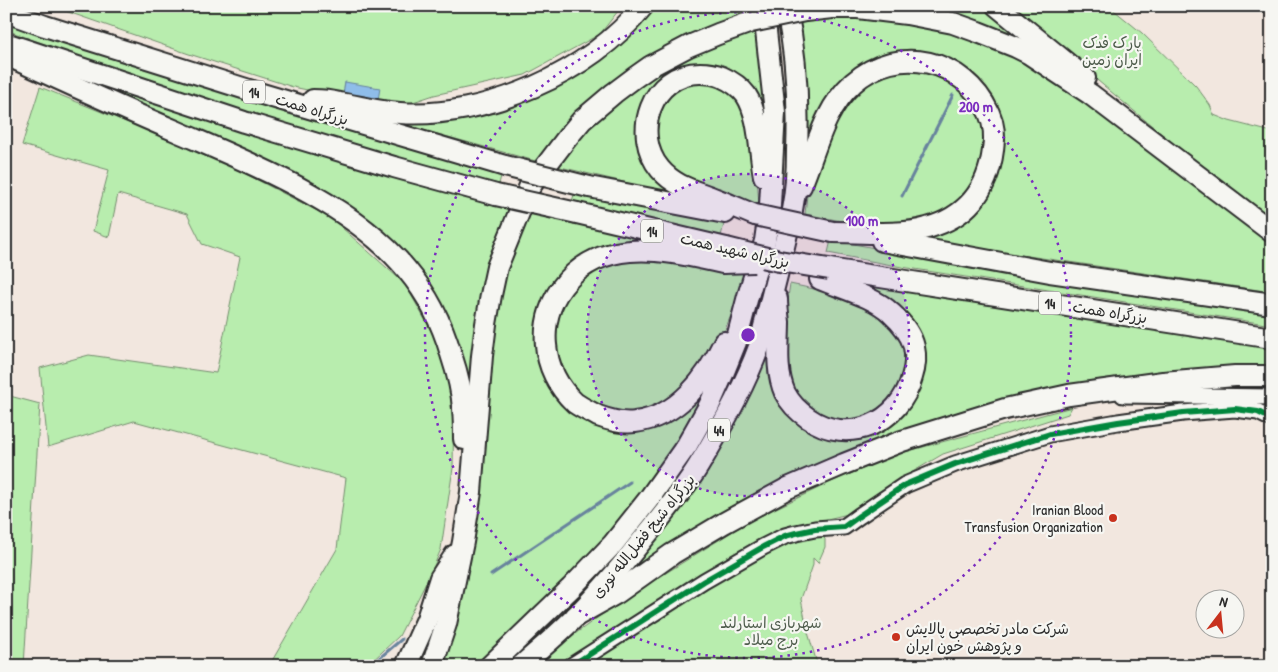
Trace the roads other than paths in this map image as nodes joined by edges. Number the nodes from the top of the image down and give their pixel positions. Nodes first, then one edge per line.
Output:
1 (643, 6) edge
2 (786, 6) edge
3 (997, 6) edge
4 (6, 12) edge
5 (756, 14) edge
6 (6, 43) edge
7 (6, 55) edge
8 (262, 94) junction
9 (1204, 181) junction
10 (792, 209) junction
11 (733, 210) junction
12 (762, 210) junction
13 (833, 232) junction
14 (1272, 232) edge
15 (725, 255) junction
16 (777, 270) junction
17 (824, 274) junction
18 (748, 296) junction
19 (1272, 304) edge
20 (1272, 338) edge
21 (1272, 376) edge
22 (1069, 395) junction
23 (1272, 396) edge
24 (1272, 419) edge
25 (471, 492) junction
26 (462, 542) junction
27 (576, 616) junction
28 (406, 666) edge
29 (432, 666) edge
30 (490, 666) edge
31 (521, 666) edge
32 (571, 666) edge

1 - 8 highway
2 - 10 highway, بزرگراه شیخ فضل‌الله نوری / 44
3 - 9 highway
4 - 8 highway, بزرگراه همت / 14
5 - 9 highway, bridge
5 - 12 highway, بزرگراه شیخ فضل‌الله نوری / 44
5 - 25 highway
6 - 15 highway, بزرگراه شهید همت / 14, bridge
7 - 25 highway
8 - 11 highway, بزرگراه همت / 14, bridge
9 - 14 highway
10 - 13 highway
10 - 16 highway, بزرگراه شیخ فضل‌الله نوری / 44
11 - 12 highway
11 - 12 highway
12 - 13 highway, 14, bridge
12 - 18 highway, بزرگراه شیخ فضل‌الله نوری / 44
13 - 19 highway, بزرگراه همت / 14
15 - 16 highway, bridge
15 - 18 highway
16 - 17 highway, bridge
16 - 17 highway
16 - 27 highway, بزرگراه شیخ فضل‌الله نوری / 44
17 - 20 highway, بزرگراه همت / 14
18 - 30 highway, بزرگراه شیخ فضل‌الله نوری / 44
21 - 22 highway
22 - 23 street
22 - 27 highway
24 - 32 street
25 - 26 highway
26 - 28 highway
26 - 29 highway
27 - 31 highway, بزرگراه شیخ فضل‌الله نوری / 44

